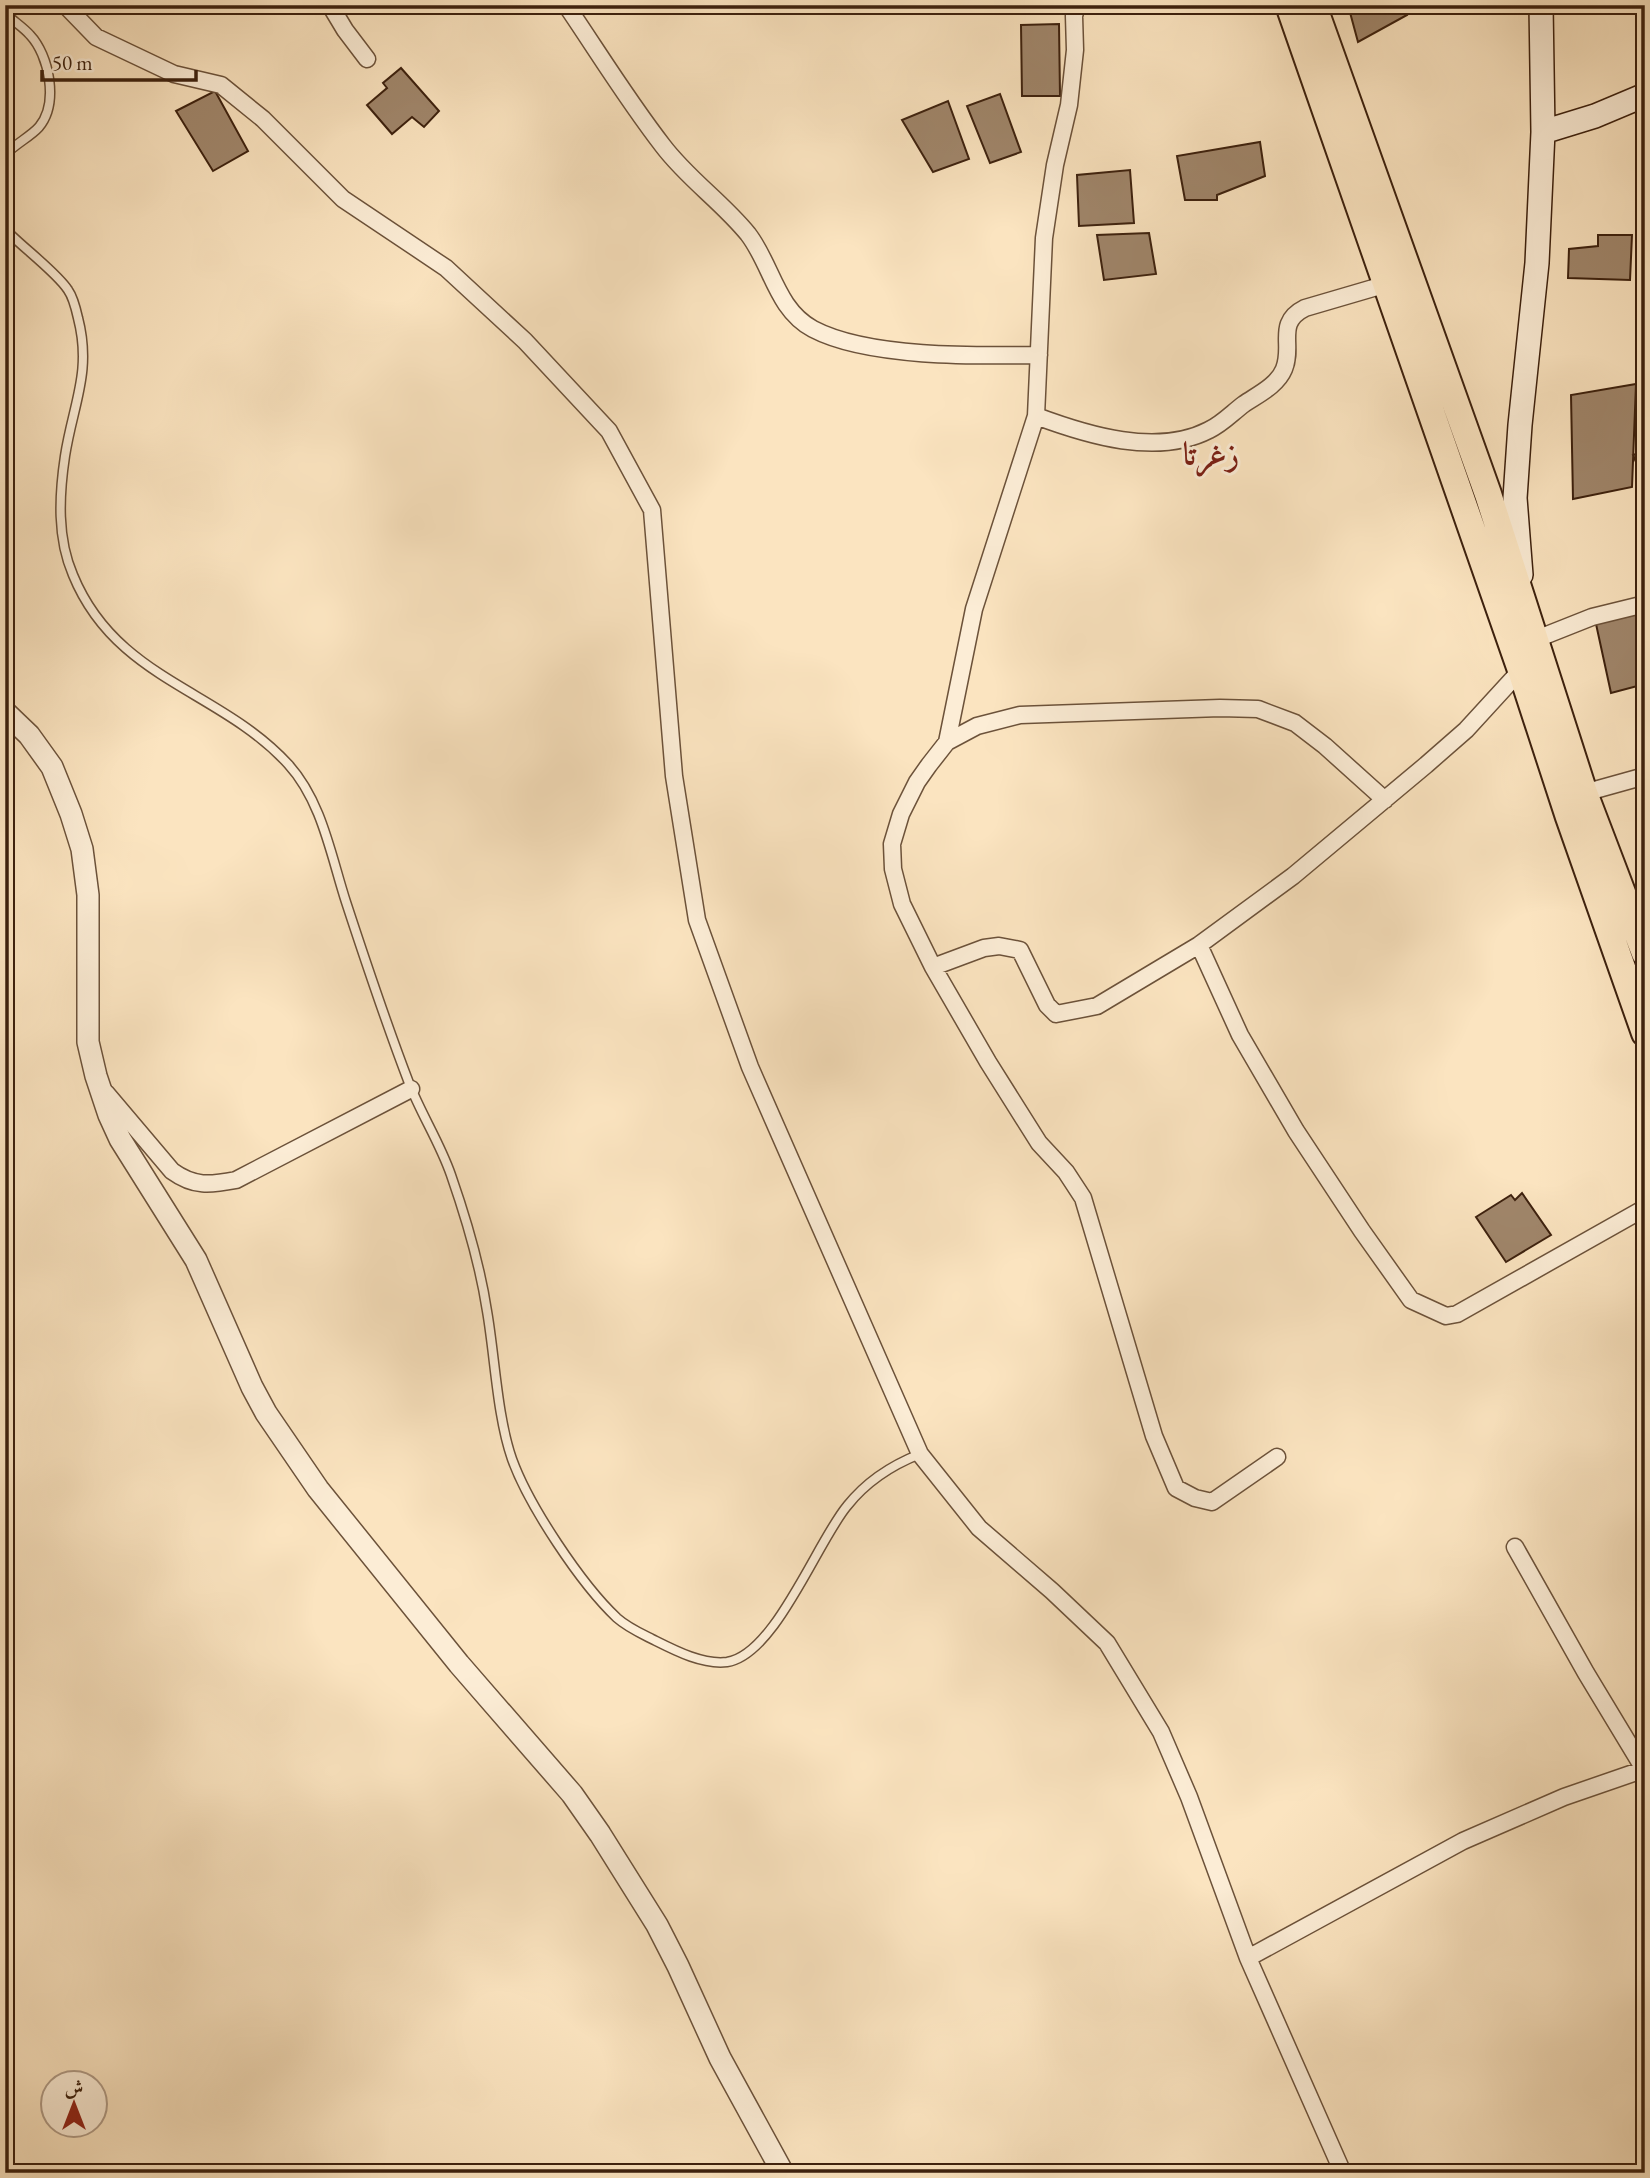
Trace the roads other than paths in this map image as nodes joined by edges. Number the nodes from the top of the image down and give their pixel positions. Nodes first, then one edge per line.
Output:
1 (65, 5) edge
2 (330, 5) edge
3 (566, 5) edge
4 (1077, 5) edge
5 (1289, 5) edge
6 (1313, 5) edge
7 (1541, 5) edge
8 (5, 13) edge
9 (367, 59) dead end
10 (1645, 95) edge
11 (1543, 132) junction
12 (5, 155) edge
13 (5, 227) edge
14 (1387, 284) junction
15 (1039, 355) junction
16 (1036, 416) junction
17 (1488, 494) junction
18 (1462, 502) junction
19 (1645, 604) edge
20 (1526, 614) junction
21 (1534, 640) junction
22 (1521, 670) junction
23 (5, 712) edge
24 (947, 742) junction
25 (1645, 776) edge
26 (1584, 793) junction
27 (1385, 800) junction
28 (1199, 945) junction
29 (1645, 953) edge
30 (933, 967) junction
31 (1645, 1032) edge
32 (96, 1076) junction
33 (411, 1089) junction
34 (1645, 1208) edge
35 (920, 1454) junction
36 (1276, 1457) dead end
37 (1515, 1547) dead end
38 (1644, 1769) edge
39 (1248, 1958) junction
40 (783, 2173) edge
41 (1343, 2173) edge

1 - 35 street
2 - 9 street
3 - 15 street
4 - 15 street
5 - 14 main road
6 - 17 main road
7 - 11 main road
8 - 12 lane
10 - 11 main road
11 - 20 main road
13 - 33 lane
14 - 16 street
14 - 18 main road
15 - 16 street
16 - 24 street
17 - 18 main road
17 - 20 main road
18 - 22 main road
19 - 21 street
20 - 21 main road
21 - 26 main road
22 - 27 street
22 - 31 main road
23 - 32 street
24 - 27 street
24 - 30 street
25 - 26 street
26 - 29 main road
27 - 28 street
28 - 30 street
28 - 34 street
30 - 36 street
32 - 33 street
32 - 40 street
33 - 35 lane
35 - 39 street
37 - 38 street
38 - 39 street
39 - 41 street

